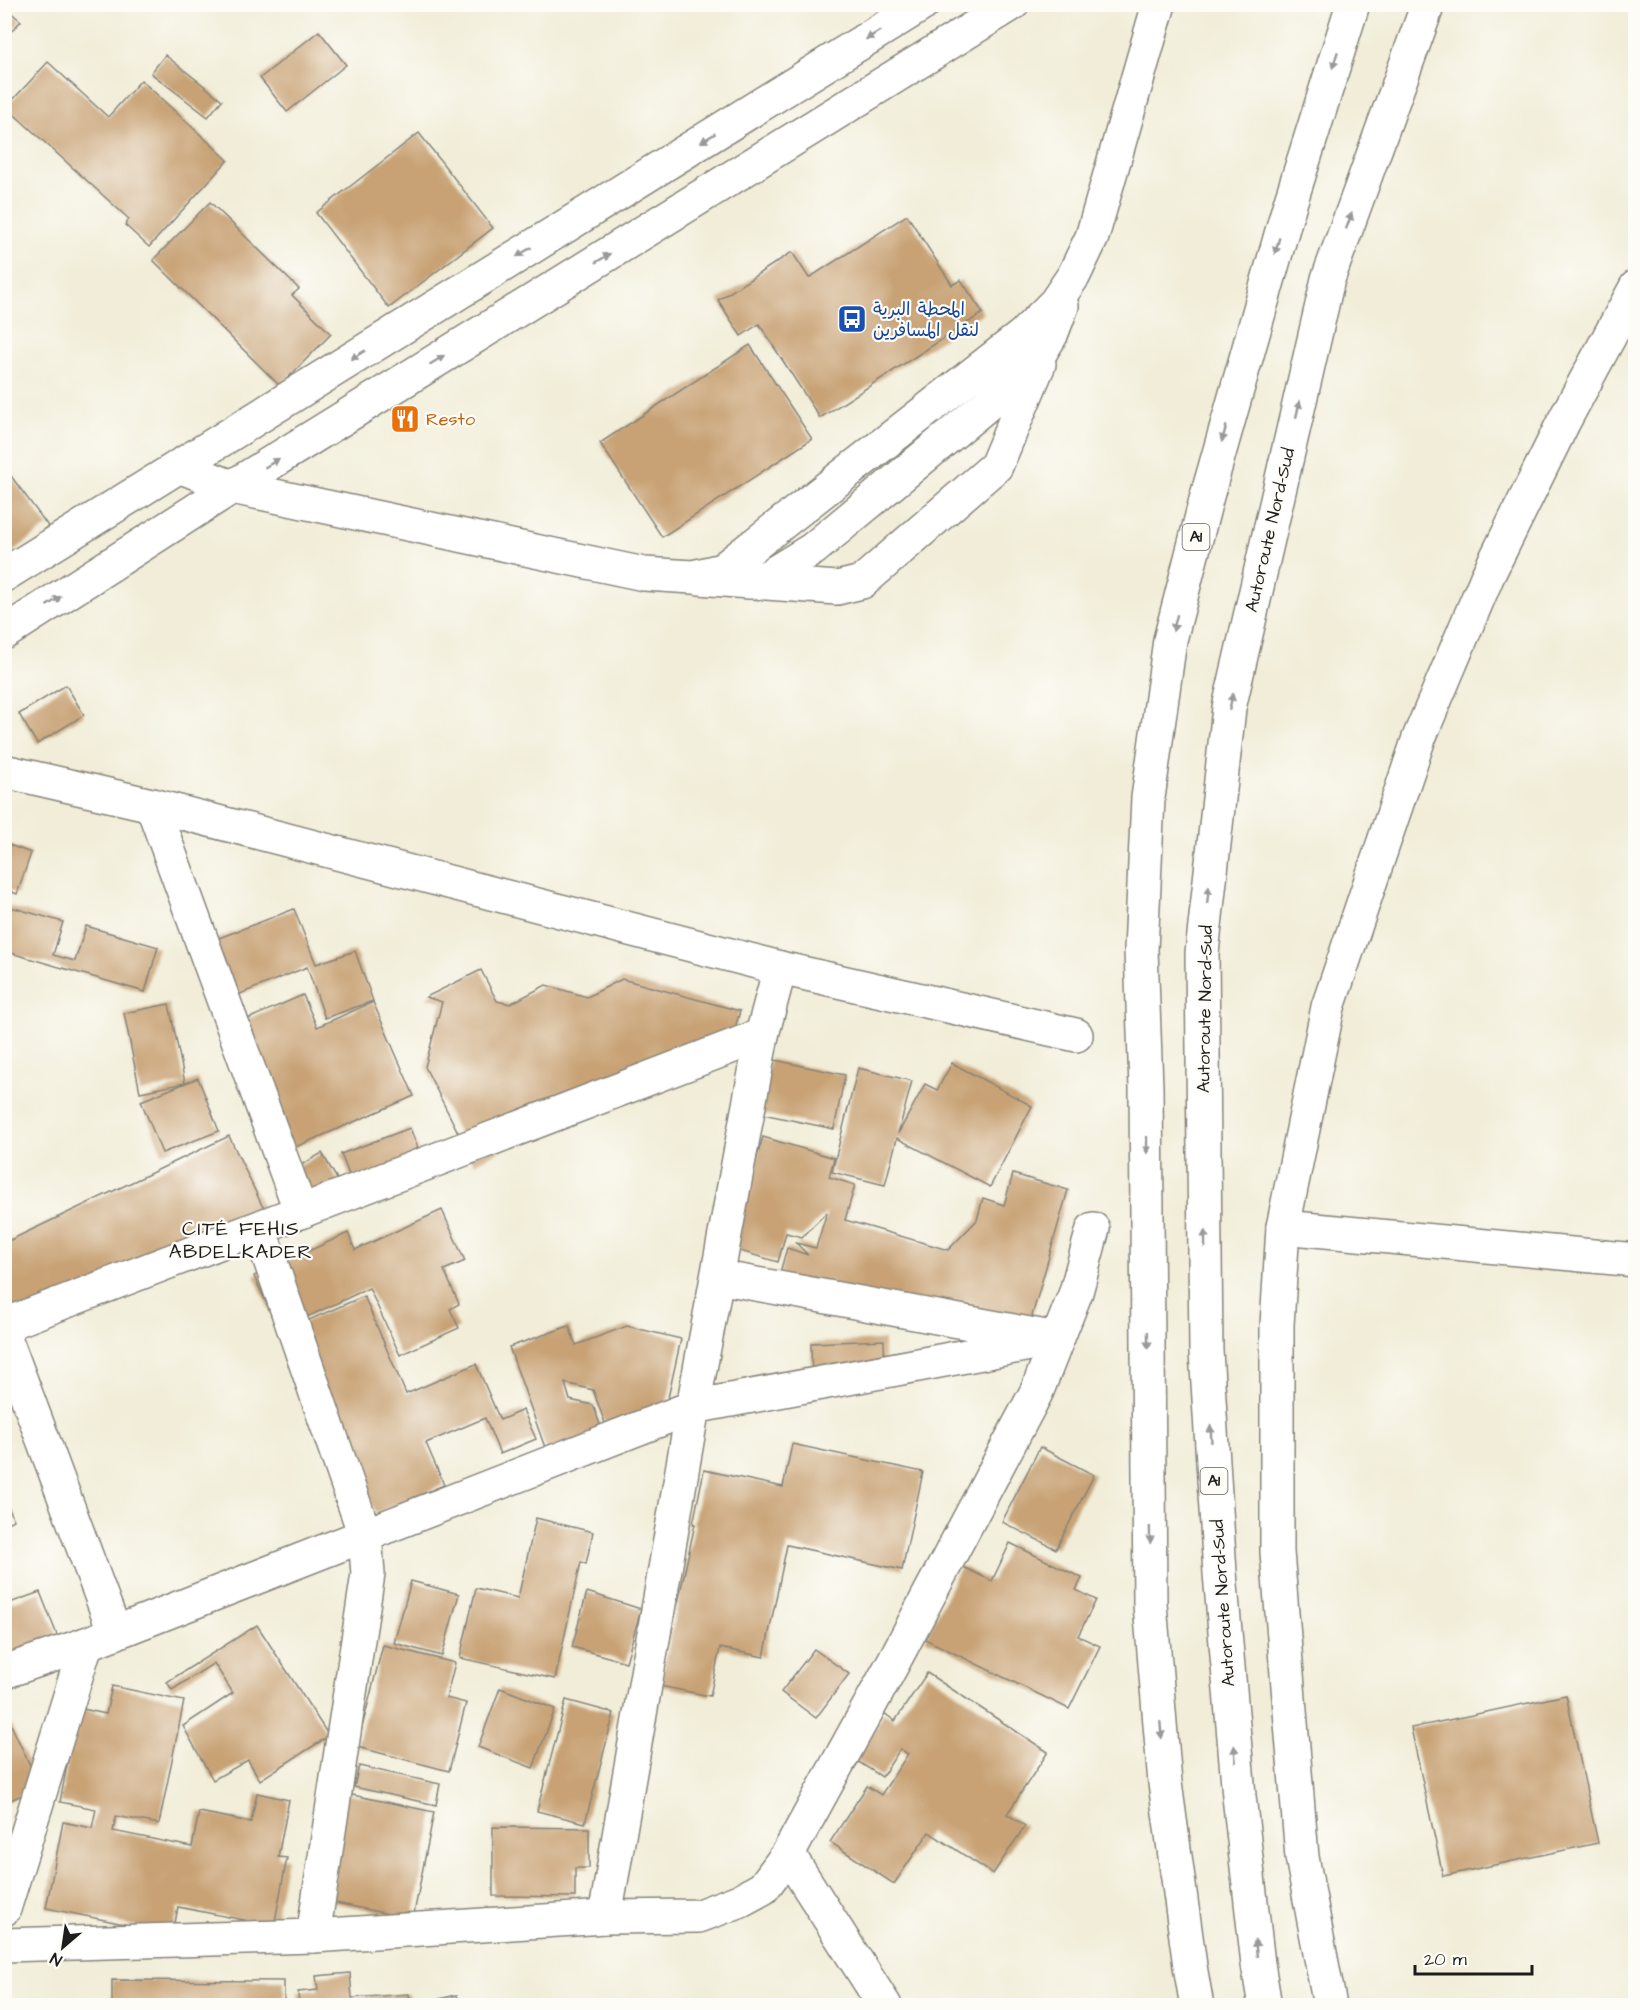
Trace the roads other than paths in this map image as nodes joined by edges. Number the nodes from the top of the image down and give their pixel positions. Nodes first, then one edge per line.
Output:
1 (923, 4) edge
2 (1012, 4) edge
3 (1159, 4) edge
4 (1353, 4) edge
5 (1428, 4) edge
6 (1074, 275) junction
7 (1635, 287) edge
8 (1051, 335) junction
9 (179, 466) junction
10 (232, 488) junction
11 (4, 575) edge
12 (693, 577) junction
13 (748, 582) junction
14 (4, 633) edge
15 (4, 771) edge
16 (152, 805) junction
17 (780, 968) junction
18 (762, 1035) junction
19 (1076, 1035) dead end
20 (301, 1212) junction
21 (1283, 1227) junction
22 (259, 1228) junction
23 (1094, 1230) dead end
24 (1635, 1260) edge
25 (718, 1278) junction
26 (4, 1325) edge
27 (4, 1335) edge
28 (1057, 1339) junction
29 (693, 1407) junction
30 (366, 1535) junction
31 (101, 1639) junction
32 (4, 1672) edge
33 (788, 1854) junction
34 (4, 1909) edge
35 (604, 1917) junction
36 (313, 1936) junction
37 (4, 1945) edge
38 (885, 2006) edge
39 (1197, 2006) edge
40 (1265, 2006) edge
41 (1330, 2006) edge

1 -> 9 main road
10 -> 2 main road
3 - 6 main road
4 -> 39 main road, A1
40 -> 5 main road, Autoroute Nord-Sud / A1
6 - 8 main road
6 - 12 main road
7 - 21 main road
8 - 13 main road
8 - 13 main road
9 - 10 main road
9 - 11 main road
10 - 12 main road
14 -> 10 main road
12 - 13 main road
15 - 16 main road
16 - 17 main road
16 - 20 main road
17 - 18 main road
17 - 19 main road
18 - 20 main road
18 - 25 main road
20 - 22 main road
21 - 24 main road
21 - 41 main road
22 - 26 main road
22 - 30 main road
23 - 28 main road
25 - 28 main road
25 - 29 main road
27 - 31 main road
28 - 29 main road
28 - 33 main road
29 - 30 main road
29 - 35 main road
30 - 31 main road
30 - 36 main road
31 - 32 main road
31 - 34 main road
33 - 35 main road
33 - 38 main road
35 - 36 main road
36 - 37 main road

